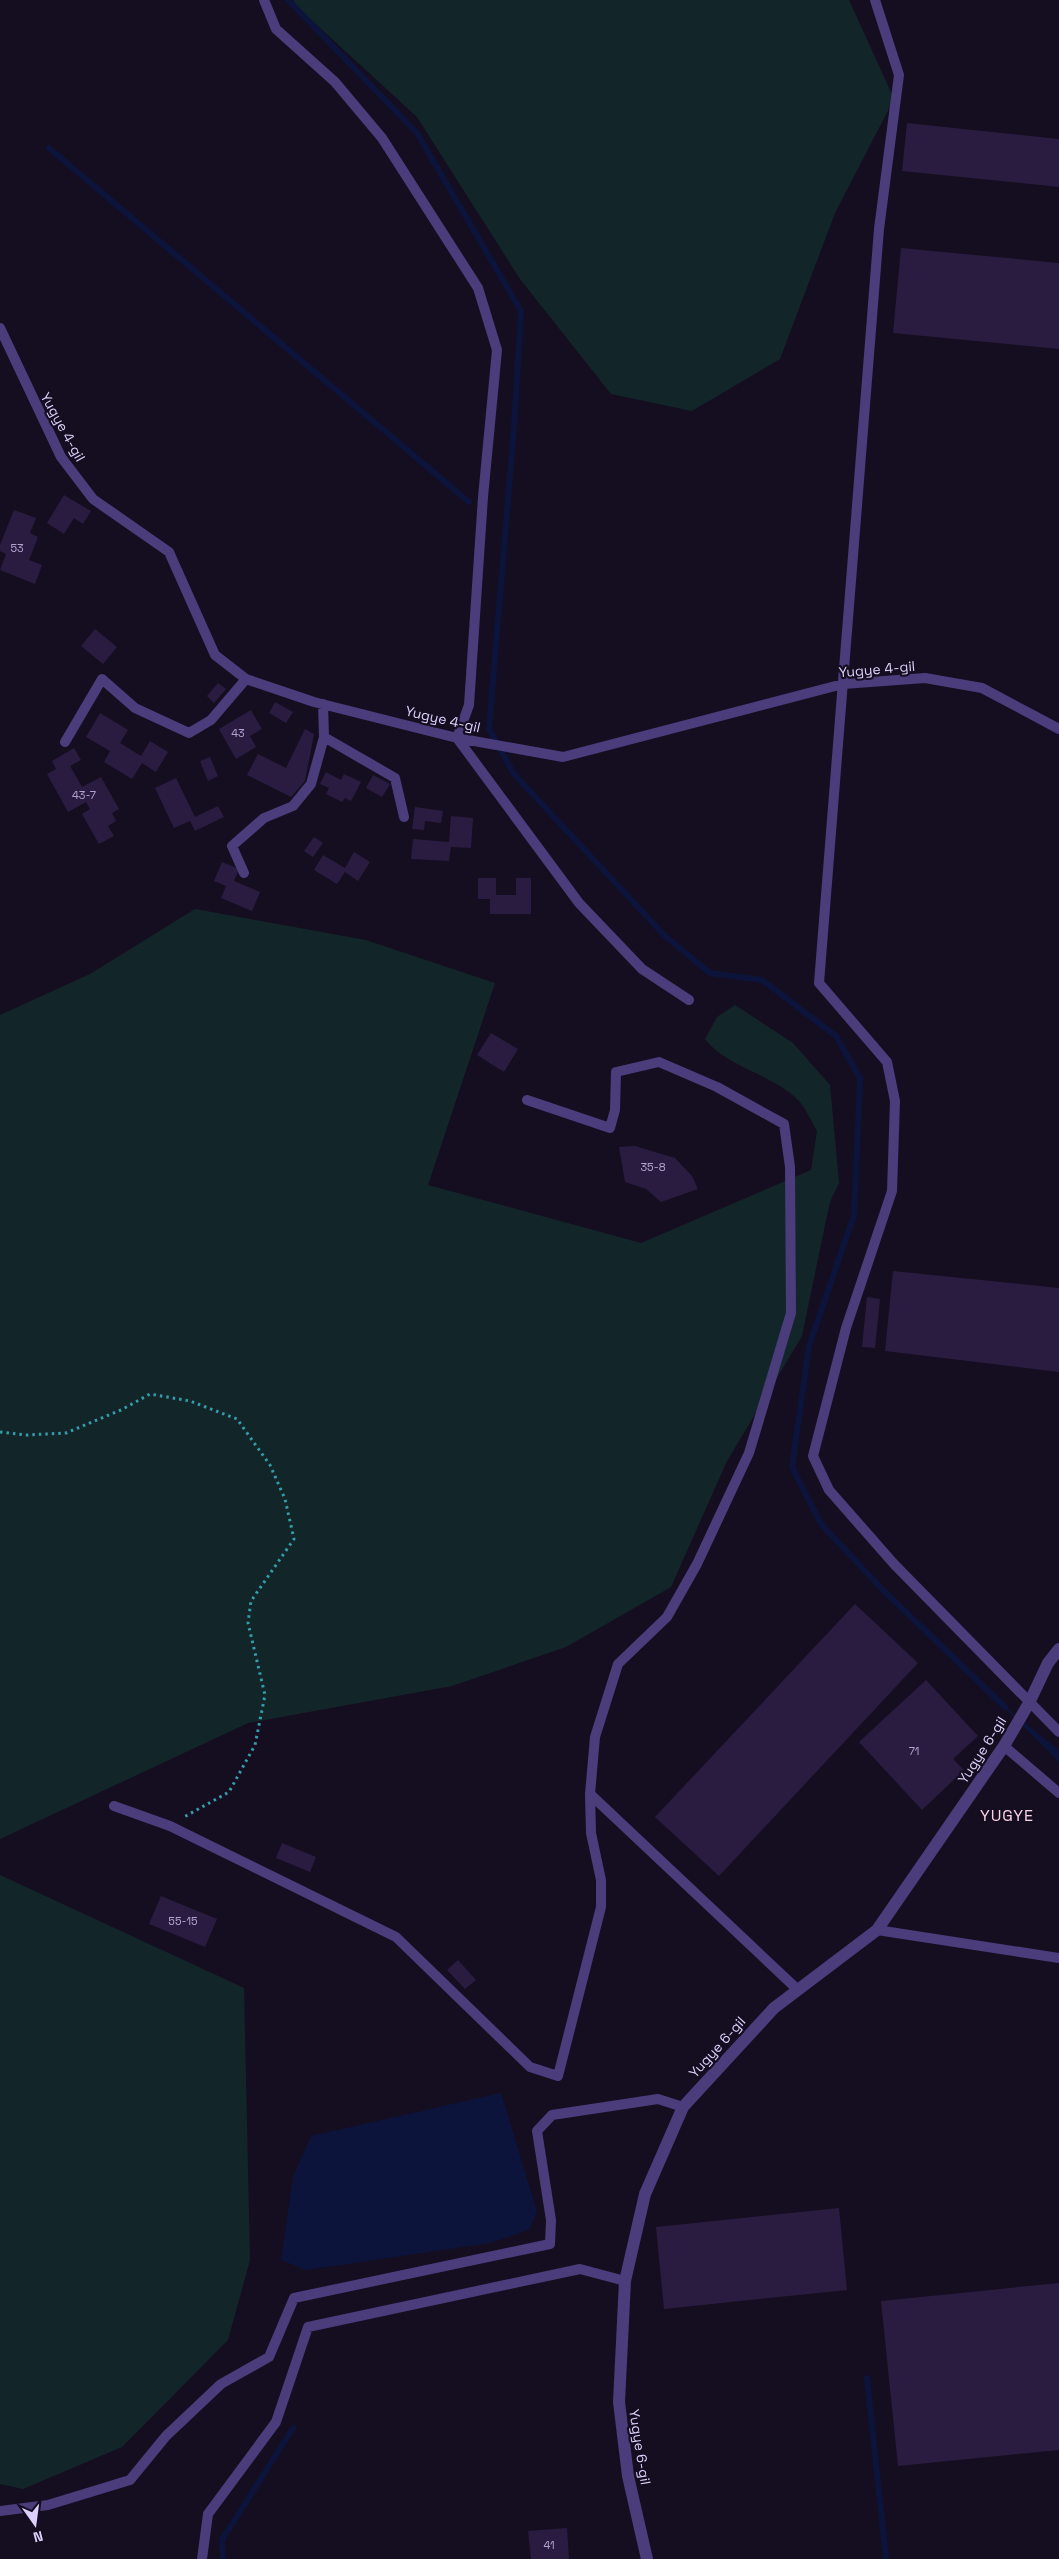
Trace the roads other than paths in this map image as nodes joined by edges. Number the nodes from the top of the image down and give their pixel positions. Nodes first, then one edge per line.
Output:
1 (264, 0) edge
2 (875, 0) edge
3 (0, 328) edge
4 (246, 679) junction
5 (843, 684) junction
6 (323, 704) junction
7 (1059, 729) edge
8 (324, 737) junction
9 (457, 738) junction
10 (65, 742) dead end
11 (404, 817) dead end
12 (244, 873) dead end
13 (689, 1000) dead end
14 (527, 1100) dead end
15 (1059, 1649) edge
16 (1029, 1703) junction
17 (1059, 1732) edge
18 (1004, 1746) junction
19 (1059, 1793) edge
20 (590, 1794) junction
21 (114, 1806) dead end
22 (877, 1930) junction
23 (1059, 1958) edge
24 (798, 1990) junction
25 (683, 2107) junction
26 (625, 2281) junction
27 (0, 2511) edge
28 (202, 2559) edge
29 (647, 2559) edge

1 - 9 lane
2 - 5 lane
3 - 4 lane, Yugye 4-gil
4 - 6 lane, Yugye 4-gil
4 - 10 lane
5 - 7 lane, Yugye 4-gil
5 - 9 lane, Yugye 4-gil
5 - 16 lane
6 - 8 lane
6 - 9 lane, Yugye 4-gil
8 - 11 lane
8 - 12 lane
9 - 13 lane
14 - 20 lane
15 - 16 street, Yugye 6-gil
16 - 17 lane
16 - 18 street, Yugye 6-gil
18 - 19 lane
18 - 22 street, Yugye 6-gil
20 - 21 lane
20 - 24 lane
22 - 23 lane
22 - 24 street, Yugye 6-gil
24 - 25 street, Yugye 6-gil
25 - 26 street, Yugye 6-gil
25 - 27 lane
26 - 28 lane
26 - 29 street, Yugye 6-gil

